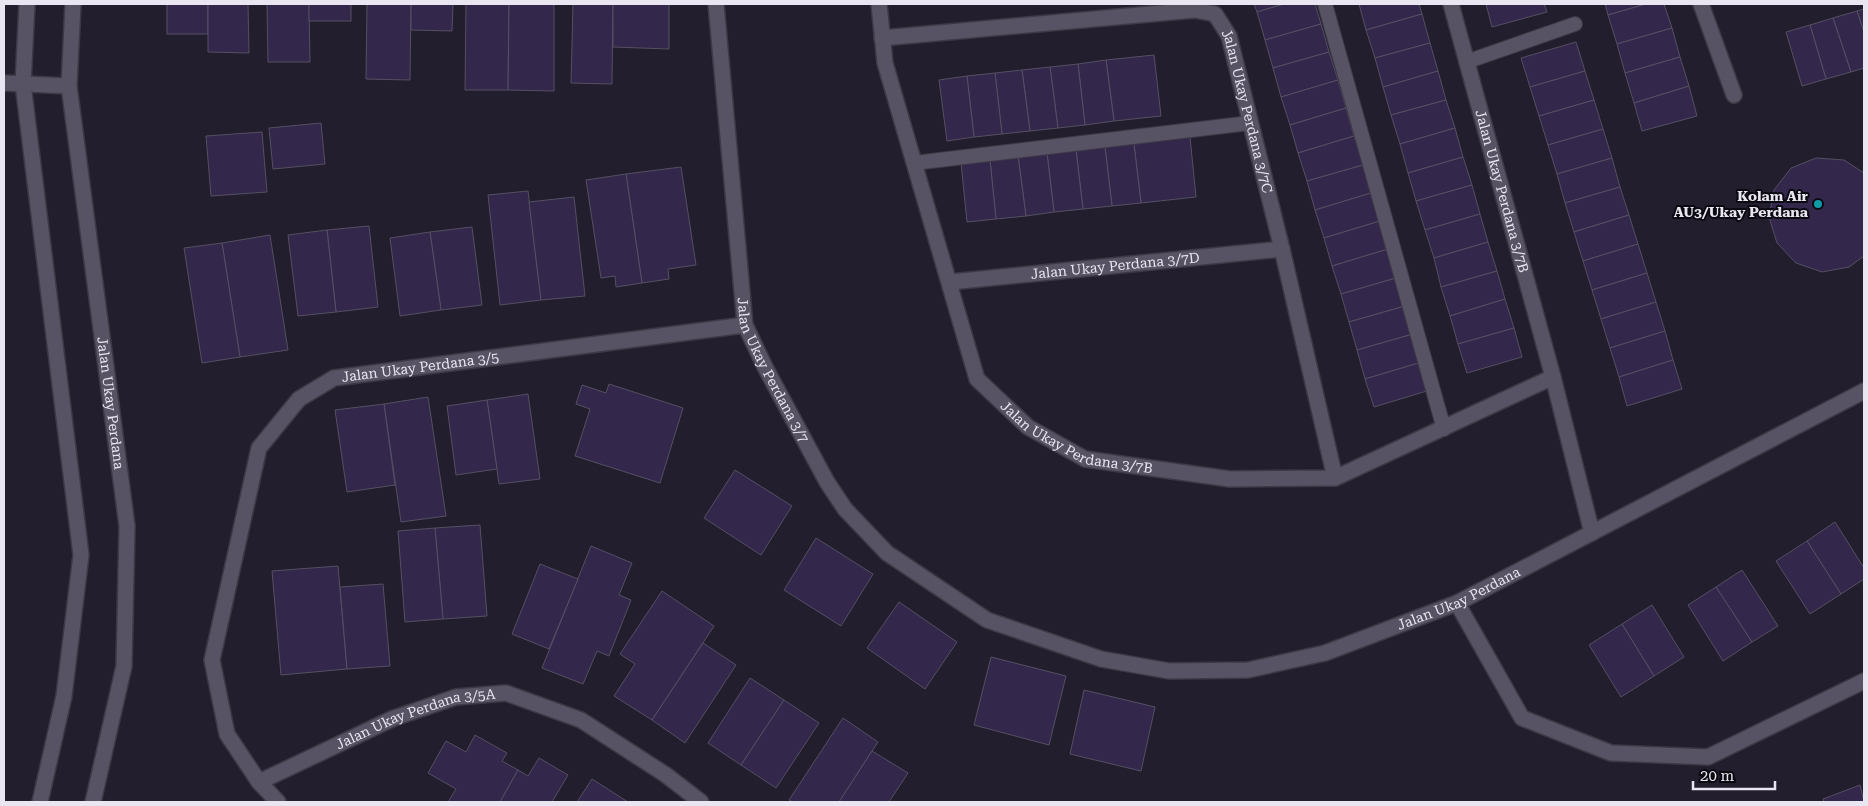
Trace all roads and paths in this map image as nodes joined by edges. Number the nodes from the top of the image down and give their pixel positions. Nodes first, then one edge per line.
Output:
1 (27, 4) edge
2 (72, 4) edge
3 (716, 4) edge
4 (879, 4) edge
5 (1325, 4) edge
6 (1451, 4) edge
7 (1701, 4) edge
8 (1575, 24) dead end
9 (882, 38) junction
10 (1466, 62) junction
11 (4, 84) edge
12 (23, 84) junction
13 (69, 86) junction
14 (1734, 95) dead end
15 (1250, 123) junction
16 (914, 163) junction
17 (1282, 249) junction
18 (950, 282) junction
19 (745, 325) junction
20 (1553, 377) junction
21 (1864, 391) edge
22 (1444, 429) junction
23 (1335, 478) junction
24 (1592, 533) junction
25 (1457, 603) junction
26 (1020, 632) joint
27 (1864, 681) edge
28 (259, 782) junction
29 (40, 802) edge
30 (93, 802) edge
31 (278, 802) edge
32 (701, 802) edge

1 - 12 street
2 - 13 street, Jalan Ukay Perdana
3 - 19 street, Jalan Ukay Perdana 3/7
4 - 9 street, Jalan Ukay Perdana 3/7B
5 - 22 lane
6 - 10 street, Jalan Ukay Perdana 3/7B
7 - 14 street
8 - 10 lane
9 - 15 street, Jalan Ukay Perdana 3/7C
9 - 16 street, Jalan Ukay Perdana 3/7B
10 - 20 street, Jalan Ukay Perdana 3/7B
11 - 12 street
12 - 13 street
12 - 29 street
13 - 30 street, Jalan Ukay Perdana
15 - 16 lane
15 - 17 street, Jalan Ukay Perdana 3/7C
16 - 18 street, Jalan Ukay Perdana 3/7B
17 - 18 street, Jalan Ukay Perdana 3/7D
17 - 23 street, Jalan Ukay Perdana 3/7C
18 - 23 street, Jalan Ukay Perdana 3/7B
19 - 26 street, Jalan Ukay Perdana 3/7
19 - 28 street, Jalan Ukay Perdana 3/5
20 - 22 street, Jalan Ukay Perdana 3/7B
20 - 24 street, Jalan Ukay Perdana 3/7B
21 - 24 street, Jalan Ukay Perdana
22 - 23 street, Jalan Ukay Perdana 3/7B
24 - 25 street, Jalan Ukay Perdana
25 - 26 street, Jalan Ukay Perdana
25 - 27 street
28 - 31 street, Jalan Ukay Perdana 3/5
28 - 32 street, Jalan Ukay Perdana 3/5A

